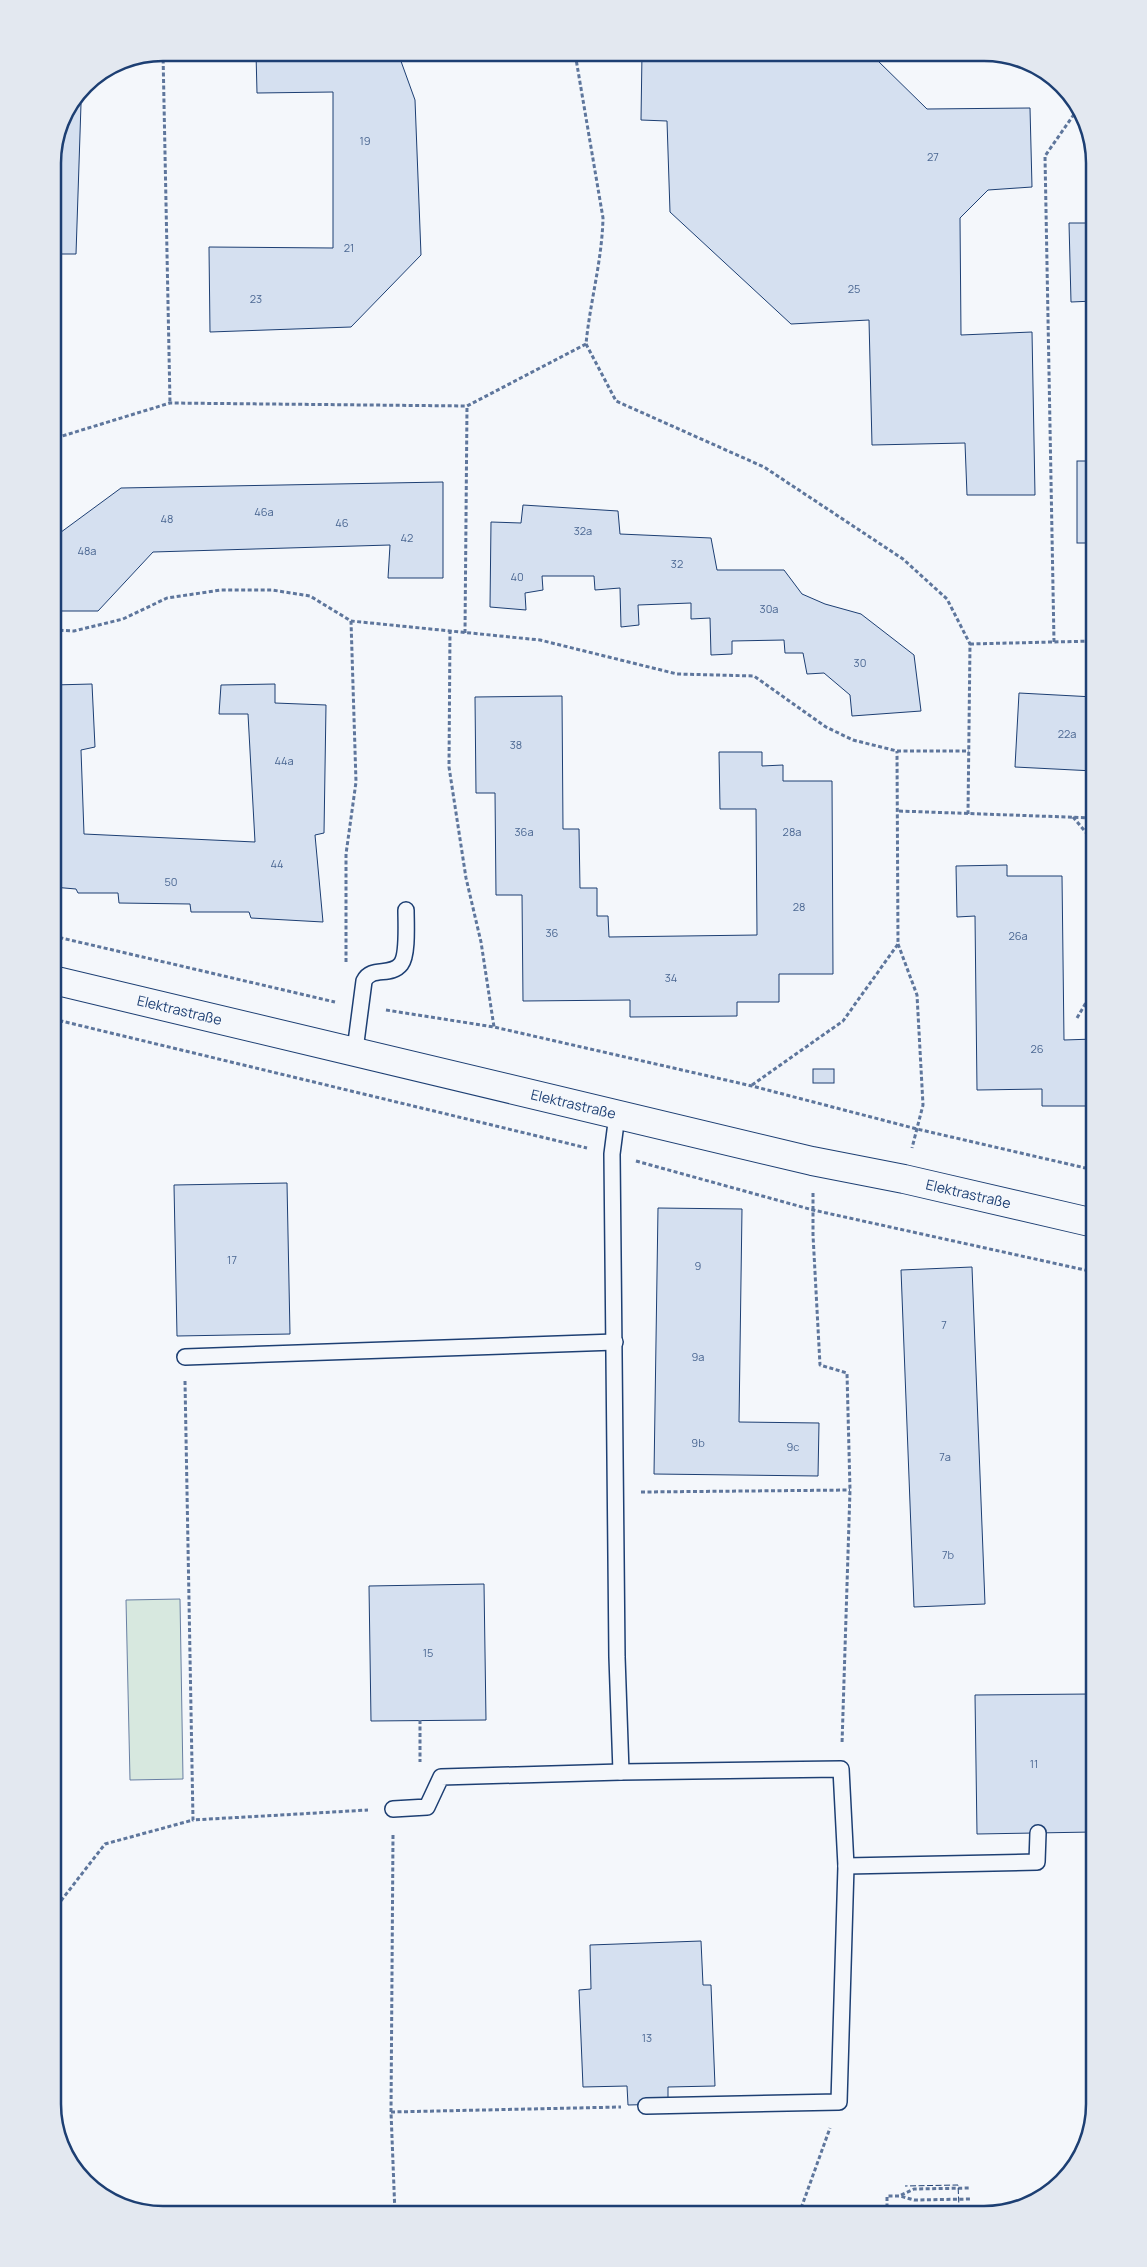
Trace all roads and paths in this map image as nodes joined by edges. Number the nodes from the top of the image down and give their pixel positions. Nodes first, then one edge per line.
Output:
1 (163, 61) edge
2 (576, 61) edge
3 (1074, 115) edge
4 (586, 344) junction
5 (170, 403) junction
6 (467, 406) junction
7 (61, 436) edge
8 (351, 620) junction
9 (61, 630) edge
10 (450, 630) junction
11 (465, 633) junction
12 (1086, 641) edge
13 (1054, 642) junction
14 (970, 644) junction
15 (897, 750) junction
16 (969, 751) junction
17 (898, 811) junction
18 (968, 814) junction
19 (1072, 817) junction
20 (1086, 818) edge
21 (1086, 833) edge
22 (406, 910) dead end
23 (61, 938) edge
24 (898, 944) junction
25 (346, 964) dead end
26 (61, 982) edge
27 (1086, 1003) edge
28 (360, 1006) junction
29 (1077, 1018) dead end
30 (61, 1021) edge
31 (494, 1027) junction
32 (355, 1050) junction
33 (752, 1086) junction
34 (617, 1115) junction
35 (917, 1129) junction
36 (612, 1154) junction
37 (1086, 1168) edge
38 (904, 1179) junction
39 (813, 1210) junction
40 (1086, 1221) edge
41 (1086, 1270) edge
42 (615, 1342) junction
43 (185, 1357) joint
44 (850, 1490) junction
45 (616, 1493) junction
46 (841, 1770) junction
47 (621, 1772) junction
48 (393, 1809) junction
49 (193, 1820) junction
50 (1038, 1833) dead end
51 (846, 1866) junction
52 (61, 1900) edge
53 (839, 2102) junction
54 (646, 2106) joint
55 (392, 2112) junction
56 (971, 2188) dead end
57 (900, 2196) junction
58 (972, 2199) dead end
59 (395, 2206) edge
60 (803, 2206) edge
61 (887, 2206) edge

1 - 5 path
2 - 4 path
3 - 13 path
4 - 6 path
4 - 14 path
5 - 6 path
5 - 7 path
6 - 11 path
8 - 9 path
8 - 10 path
8 - 25 path
10 - 11 path
10 - 31 path
11 - 15 path
12 - 13 path
13 - 14 path
14 - 16 path
15 - 16 path
15 - 17 path
16 - 18 path
17 - 18 path
17 - 24 path
18 - 19 path
19 - 20 path
19 - 21 path
22 - 28 lane
23 - 28 path
24 - 33 path
24 - 35 path
26 - 32 street, Elektrastraße
27 - 29 path
28 - 31 path
28 - 32 lane
30 - 36 path
31 - 33 path
32 - 34 street, Elektrastraße
33 - 35 path
34 - 36 lane
34 - 38 street, Elektrastraße
35 - 37 path
35 - 38 path
36 - 39 path
36 - 42 lane
38 - 40 street, Elektrastraße
39 - 41 path
39 - 44 path
42 - 43 lane
42 - 45 lane
43 - 49 path
44 - 45 path
44 - 46 path
45 - 47 lane
46 - 47 lane
46 - 51 lane
47 - 48 lane
48 - 49 path
48 - 55 path
49 - 52 path
50 - 51 lane
51 - 53 lane
53 - 54 lane
53 - 60 path
54 - 55 path
55 - 59 path
56 - 57 path
57 - 58 path
57 - 61 path

